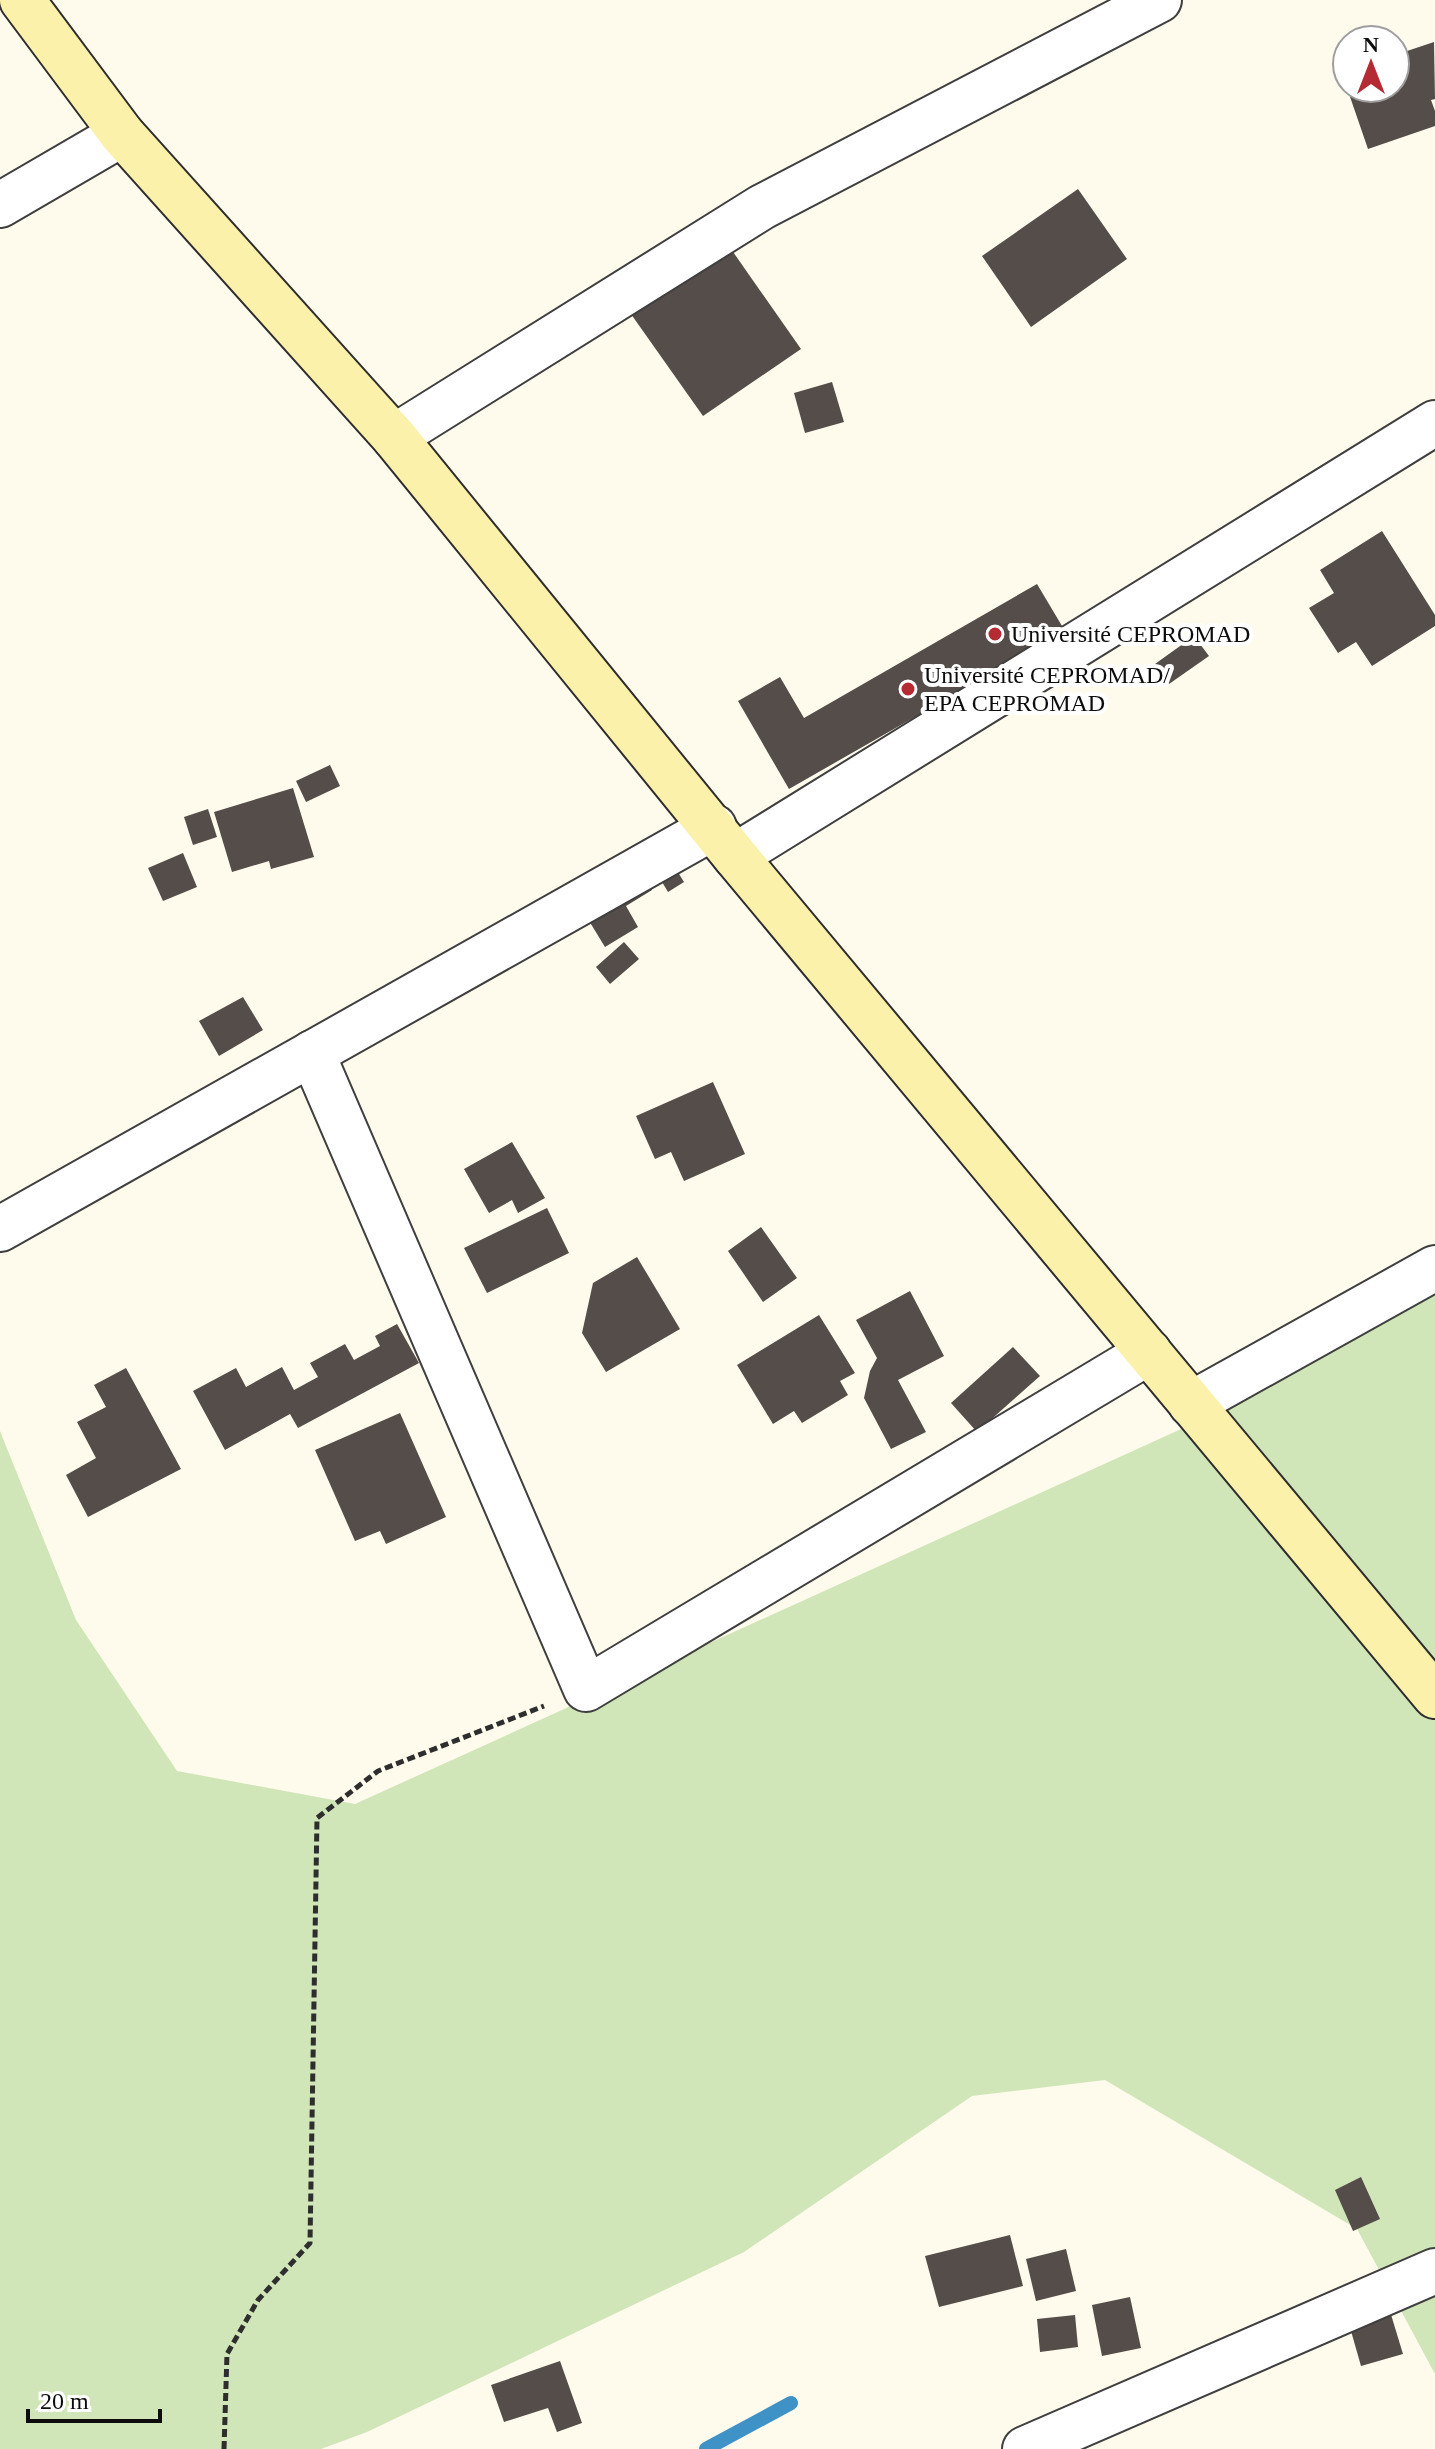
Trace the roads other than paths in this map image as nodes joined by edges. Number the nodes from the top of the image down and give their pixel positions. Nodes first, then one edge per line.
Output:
1 (22, 0) edge
2 (1159, 0) edge
3 (122, 134) junction
4 (0, 205) edge
5 (1435, 423) edge
6 (394, 437) junction
7 (724, 841) junction
8 (312, 1053) junction
9 (0, 1229) edge
10 (1435, 1268) edge
11 (1149, 1352) junction
12 (1191, 1404) junction
13 (1435, 1696) edge
14 (1435, 2271) edge
15 (1025, 2449) edge

1 - 3 street
2 - 6 street
3 - 4 street
3 - 6 street
5 - 7 street
6 - 7 street
7 - 8 street
7 - 11 street
8 - 9 street
8 - 11 street
10 - 12 street
11 - 12 street
12 - 13 street
14 - 15 street

